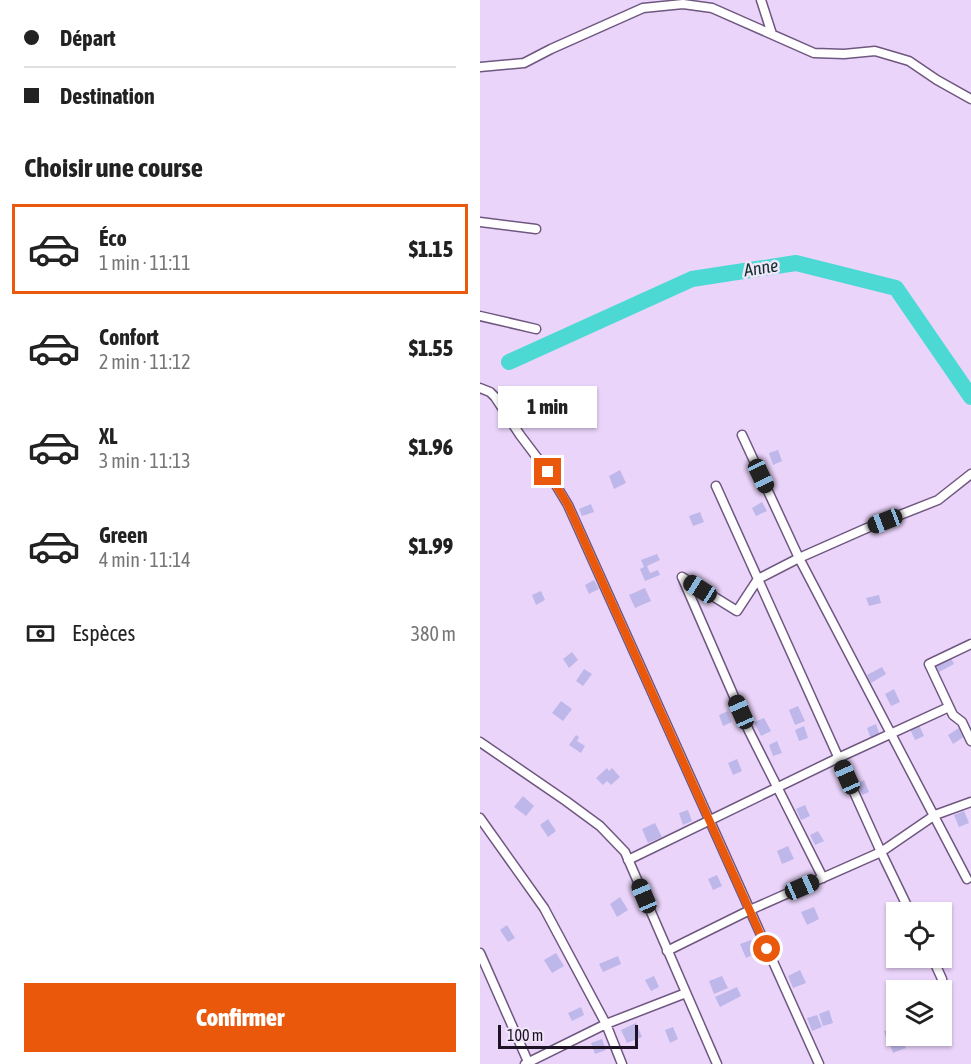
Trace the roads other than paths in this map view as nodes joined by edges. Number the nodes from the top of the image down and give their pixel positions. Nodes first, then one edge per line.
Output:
1 (761, 0) edge
2 (772, 34) junction
3 (480, 67) edge
4 (971, 99) edge
5 (480, 222) edge
6 (536, 229) dead end
7 (480, 316) edge
8 (536, 329) dead end
9 (480, 388) edge
10 (742, 435) dead end
11 (971, 474) edge
12 (716, 486) dead end
13 (799, 558) junction
14 (758, 579) junction
15 (971, 644) edge
16 (949, 707) junction
17 (890, 733) junction
18 (971, 741) edge
19 (480, 742) edge
20 (838, 758) junction
21 (777, 787) junction
22 (971, 802) edge
23 (934, 815) junction
24 (480, 818) edge
25 (710, 820) junction
26 (881, 852) junction
27 (628, 860) junction
28 (823, 878) junction
29 (967, 879) dead end
30 (905, 902) edge
31 (750, 910) junction
32 (667, 951) junction
33 (480, 953) edge
34 (937, 968) edge
35 (942, 979) dead end
36 (686, 993) junction
37 (606, 1024) junction
38 (527, 1064) edge
39 (622, 1064) edge
40 (717, 1064) edge
41 (819, 1064) edge

1 - 2 street
2 - 3 street
2 - 4 street
5 - 6 street
7 - 8 street
9 - 25 street
10 - 13 street
11 - 13 street
12 - 14 street
13 - 14 street
13 - 17 street
14 - 20 street
14 - 21 street
15 - 16 street
16 - 17 street
16 - 18 street
17 - 20 street
17 - 23 street
19 - 27 street
20 - 21 street
20 - 26 street
21 - 25 street
21 - 28 street
22 - 23 street
23 - 26 street
23 - 29 street
24 - 37 street
25 - 27 street
25 - 31 street
26 - 28 street
26 - 30 street
27 - 32 street
28 - 31 street
31 - 32 street
31 - 41 street
32 - 36 street
33 - 38 street
34 - 35 street
36 - 37 street
36 - 40 street
37 - 38 street
37 - 39 street

